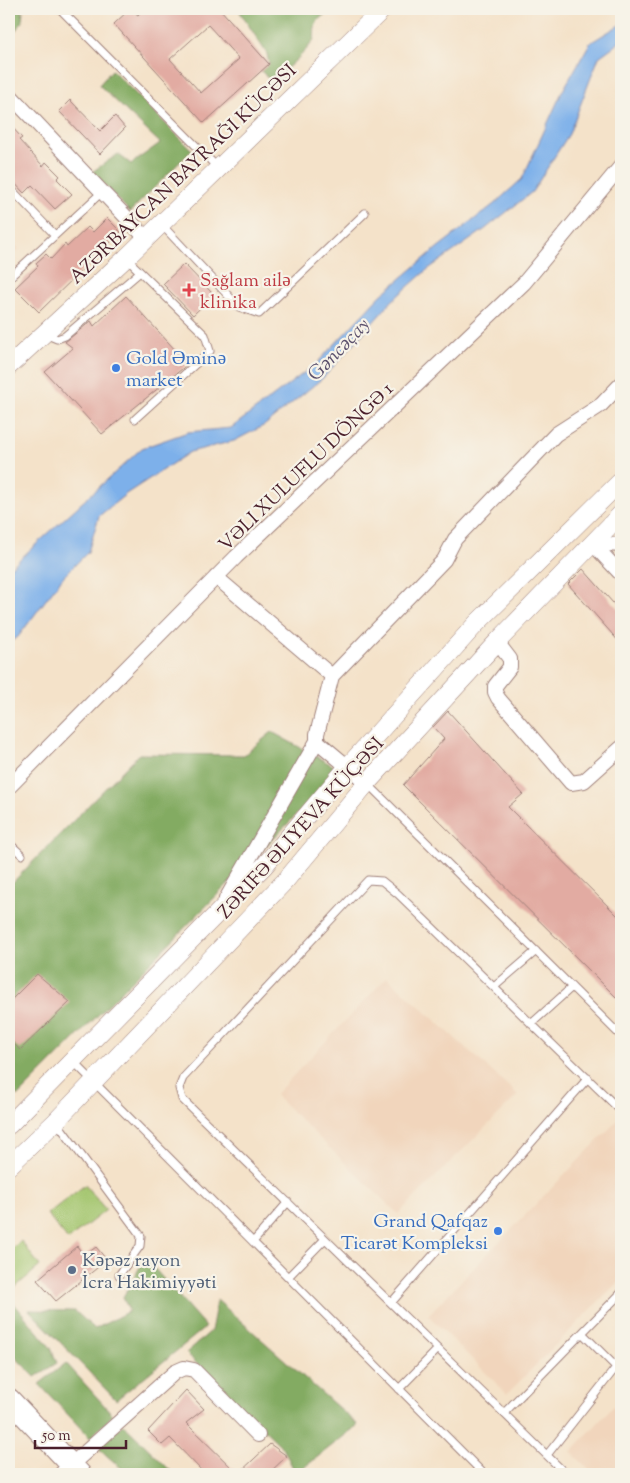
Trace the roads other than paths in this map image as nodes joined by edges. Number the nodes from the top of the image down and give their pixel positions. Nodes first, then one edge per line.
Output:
1 (60, 9) edge
2 (383, 9) edge
3 (9, 94) edge
4 (621, 166) edge
5 (218, 168) junction
6 (9, 187) edge
7 (102, 192) junction
8 (365, 213) dead end
9 (160, 224) junction
10 (55, 236) junction
11 (146, 238) junction
12 (126, 258) junction
13 (140, 272) junction
14 (9, 278) edge
15 (44, 334) junction
16 (9, 366) edge
17 (621, 384) edge
18 (135, 419) dead end
19 (621, 482) edge
20 (621, 514) edge
21 (592, 544) junction
22 (621, 545) edge
23 (621, 574) edge
24 (216, 577) junction
25 (497, 642) junction
26 (332, 676) junction
27 (317, 742) junction
28 (621, 748) edge
29 (347, 767) junction
30 (367, 783) junction
31 (9, 787) edge
32 (9, 843) edge
33 (22, 856) dead end
34 (217, 914) junction
35 (536, 951) junction
36 (494, 987) junction
37 (572, 987) junction
38 (531, 1024) junction
39 (621, 1036) edge
40 (73, 1061) junction
41 (588, 1078) junction
42 (94, 1081) junction
43 (621, 1111) edge
44 (56, 1121) junction
45 (9, 1125) edge
46 (9, 1166) edge
47 (288, 1202) junction
48 (325, 1239) junction
49 (253, 1242) junction
50 (120, 1275) dead end
51 (288, 1277) junction
52 (621, 1293) edge
53 (391, 1303) junction
54 (582, 1333) junction
55 (438, 1349) junction
56 (618, 1364) edge
57 (399, 1388) junction
58 (9, 1399) edge
59 (504, 1413) junction
60 (258, 1435) dead end
61 (547, 1455) junction
62 (559, 1467) junction
63 (71, 1471) edge
64 (484, 1474) edge
65 (551, 1474) edge
66 (566, 1474) edge

1 - 5 lane
2 - 5 street
3 - 7 street
4 - 24 street, VƏLI XULUFLU DÖNGƏ 1
5 - 9 street
6 - 10 lane
7 - 10 lane
7 - 11 street
8 - 9 lane
9 - 11 street
10 - 14 lane
11 - 12 street
12 - 13 lane
12 - 15 street
13 - 15 lane
13 - 18 lane
15 - 16 street
17 - 26 street
19 - 29 street, ZƏRIFƏ ƏLIYEVA KÜÇƏSI
20 - 21 street, ZƏRIFƏ ƏLIYEVA KÜÇƏSI
21 - 22 street
21 - 23 street
21 - 25 street, ZƏRIFƏ ƏLIYEVA KÜÇƏSI
24 - 26 street
24 - 31 street, VƏLI XULUFLU DÖNGƏ 1
25 - 28 street
25 - 30 street, ZƏRIFƏ ƏLIYEVA KÜÇƏSI
26 - 27 street
27 - 29 street
27 - 34 street
29 - 30 street
29 - 34 street, ZƏRIFƏ ƏLIYEVA KÜÇƏSI
30 - 35 lane
30 - 42 street, ZƏRIFƏ ƏLIYEVA KÜÇƏSI
32 - 33 lane
34 - 40 street, ZƏRIFƏ ƏLIYEVA KÜÇƏSI
35 - 36 lane
35 - 37 lane
36 - 38 lane
36 - 47 lane
37 - 38 lane
37 - 39 lane
38 - 41 lane
40 - 42 lane
40 - 45 street, ZƏRIFƏ ƏLIYEVA KÜÇƏSI
41 - 43 lane
41 - 53 lane
42 - 44 street, ZƏRIFƏ ƏLIYEVA KÜÇƏSI
42 - 49 lane
44 - 46 street, ZƏRIFƏ ƏLIYEVA KÜÇƏSI
44 - 50 lane
47 - 48 lane
47 - 49 lane
48 - 51 lane
48 - 53 lane
49 - 51 lane
51 - 57 lane
52 - 54 lane
53 - 55 lane
54 - 56 lane
54 - 59 lane
55 - 57 lane
55 - 59 lane
56 - 61 lane
57 - 64 lane
58 - 63 main road
59 - 61 lane
60 - 63 street
61 - 62 lane
62 - 65 lane
62 - 66 lane

